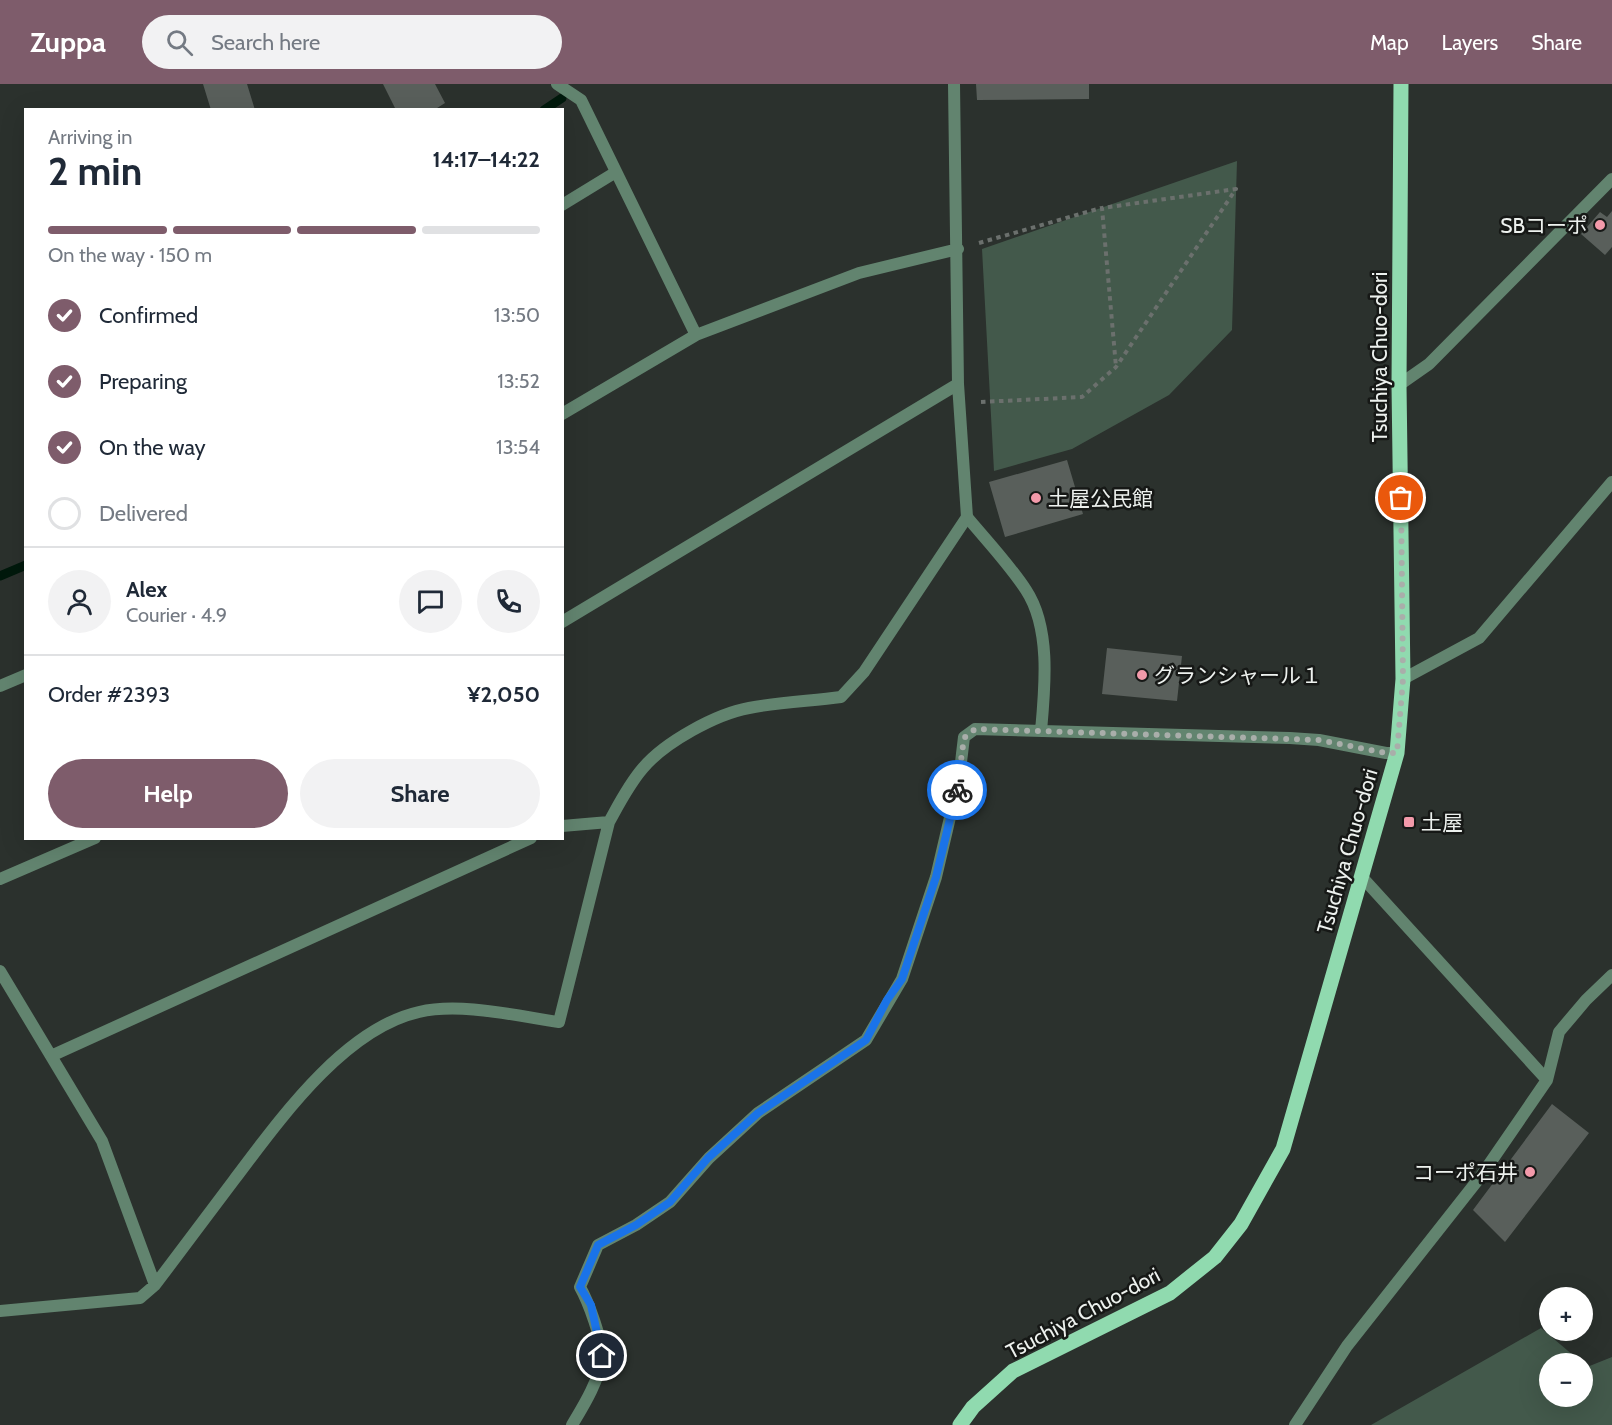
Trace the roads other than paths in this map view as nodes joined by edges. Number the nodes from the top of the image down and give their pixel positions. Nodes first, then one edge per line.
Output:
1 (556, 84) edge
2 (954, 84) edge
3 (1401, 84) edge
4 (616, 172) junction
5 (1612, 179) edge
6 (564, 204) edge
7 (958, 249) junction
8 (696, 335) junction
9 (958, 384) junction
10 (1400, 385) junction
11 (564, 413) edge
12 (1612, 482) edge
13 (968, 517) junction
14 (564, 621) edge
15 (24, 676) edge
16 (1403, 679) junction
17 (0, 686) edge
18 (1041, 731) junction
19 (1397, 753) junction
20 (609, 822) junction
21 (564, 826) edge
22 (89, 840) edge
23 (527, 840) edge
24 (1361, 876) junction
25 (0, 879) edge
26 (0, 971) edge
27 (1612, 975) edge
28 (51, 1056) junction
29 (1547, 1080) junction
30 (155, 1286) junction
31 (0, 1311) edge
32 (572, 1425) edge
33 (960, 1425) edge
34 (1295, 1425) edge

1 - 4 street
2 - 7 street
3 - 10 main road, Tsuchiya Chuo-dori
4 - 6 street
4 - 8 street
5 - 10 street
7 - 8 street
7 - 9 street
8 - 11 street
9 - 13 street
9 - 14 street
10 - 16 main road, Tsuchiya Chuo-dori
12 - 16 street
13 - 18 street
13 - 20 street
15 - 17 street
16 - 19 main road, Tsuchiya Chuo-dori
18 - 19 street
18 - 32 street
19 - 24 main road, Tsuchiya Chuo-dori
20 - 21 street
20 - 30 street
22 - 25 street
23 - 28 street
24 - 29 street
24 - 33 main road, Tsuchiya Chuo-dori
26 - 28 street
27 - 29 street
28 - 30 street
29 - 34 street
30 - 31 street

